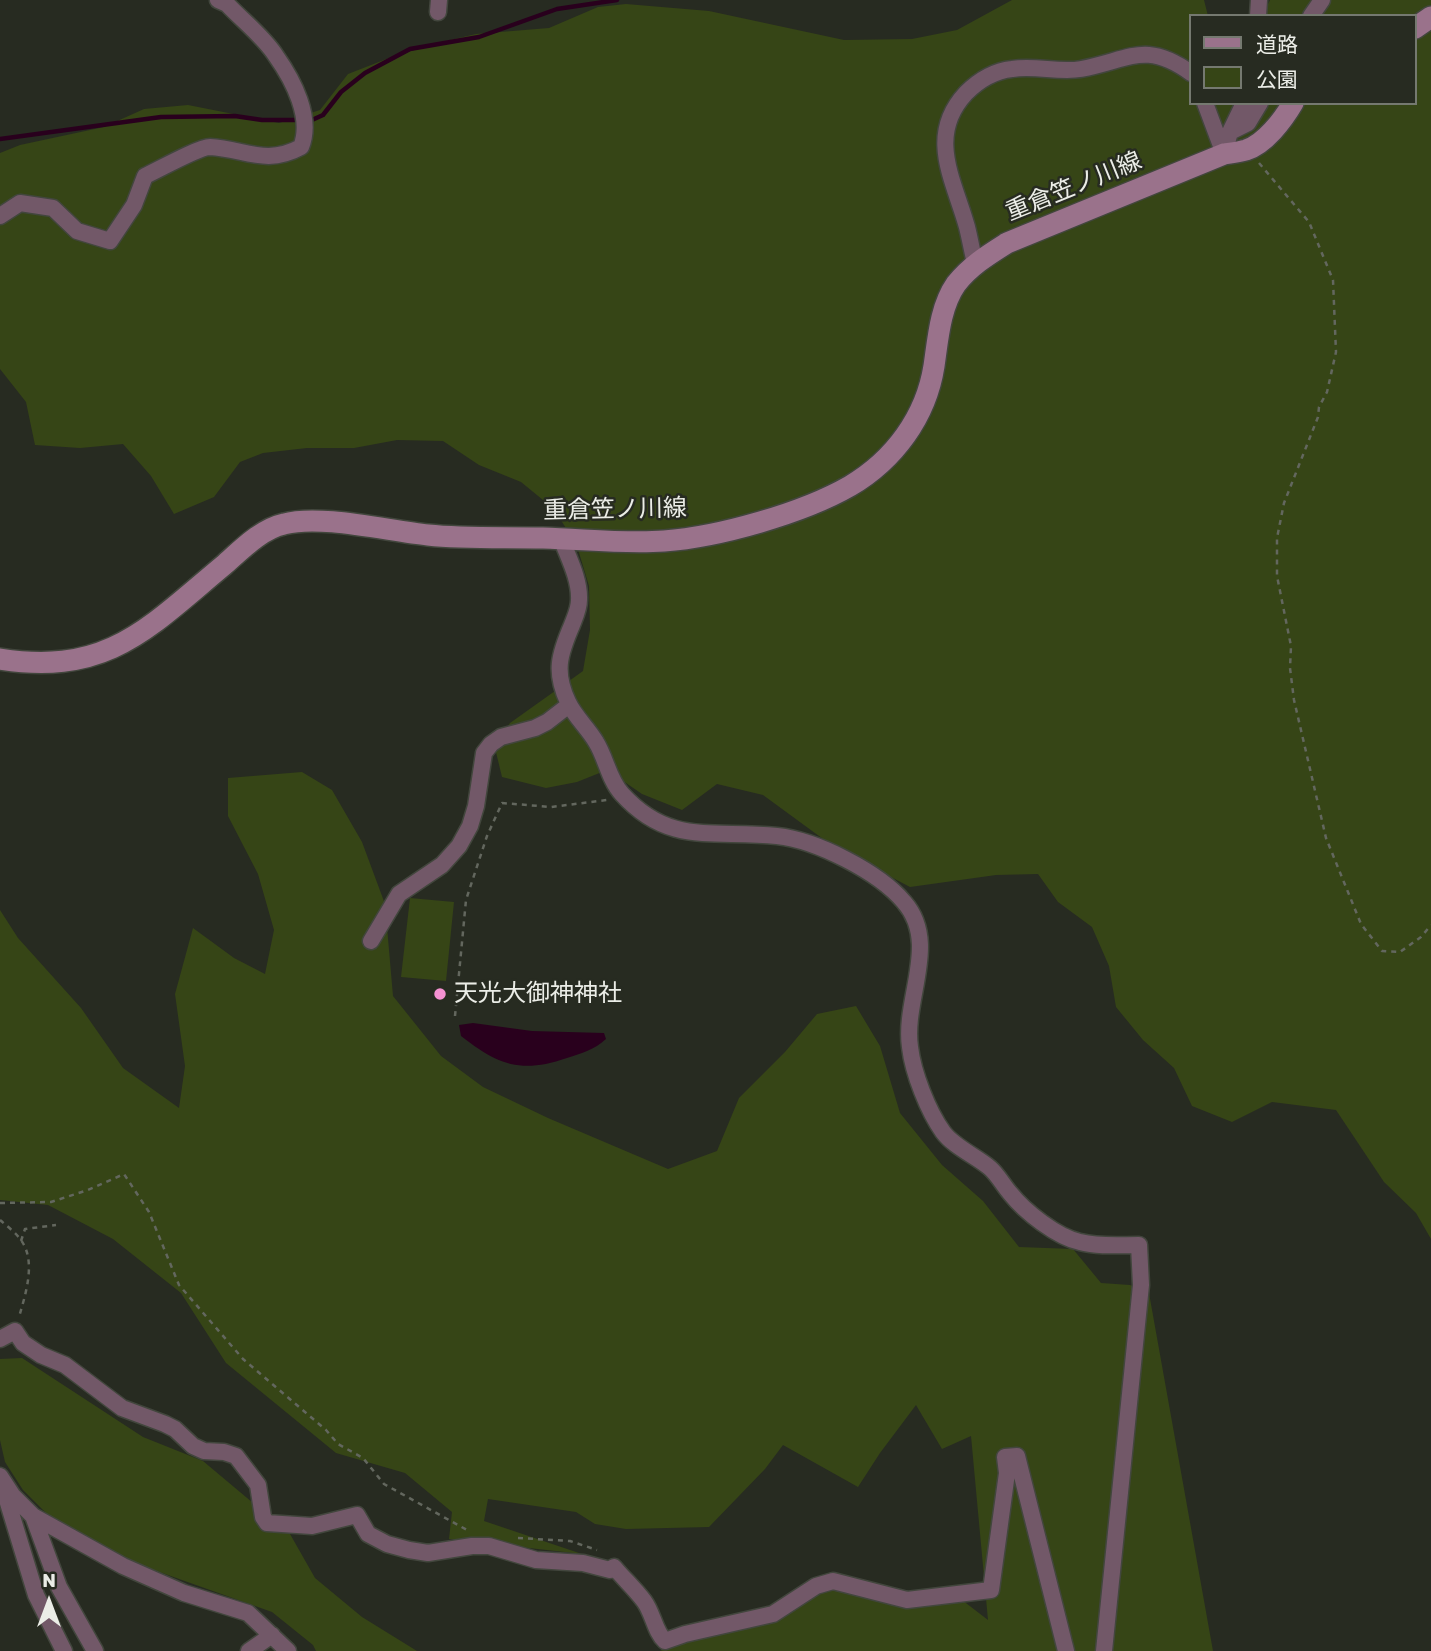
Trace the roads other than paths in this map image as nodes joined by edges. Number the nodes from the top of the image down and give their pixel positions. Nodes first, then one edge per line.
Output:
1 (218, 0) edge
2 (1190, 72) edge
3 (1206, 105) edge
4 (1243, 105) edge
5 (1259, 105) edge
6 (1292, 105) edge
7 (1230, 132) junction
8 (1224, 154) junction
9 (0, 216) edge
10 (975, 263) junction
11 (561, 538) junction
12 (0, 659) edge
13 (569, 705) junction
14 (371, 941) dead end
15 (0, 1339) edge
16 (0, 1477) edge
17 (33, 1516) junction
18 (272, 1635) junction
19 (64, 1651) edge
20 (95, 1651) edge
21 (249, 1651) edge
22 (288, 1651) edge
23 (1066, 1651) edge
24 (1104, 1651) edge

1 - 9 street
2 - 10 street
3 - 8 street
4 - 7 street
5 - 7 street
6 - 8 main road, 重倉笠ノ川線
7 - 8 street
8 - 10 main road, 重倉笠ノ川線
10 - 11 main road, 重倉笠ノ川線
11 - 12 main road, 重倉笠ノ川線
11 - 13 street
13 - 14 street
13 - 24 street
15 - 23 street
16 - 17 street
16 - 19 street
17 - 18 street
17 - 20 street
18 - 21 street
18 - 22 street

